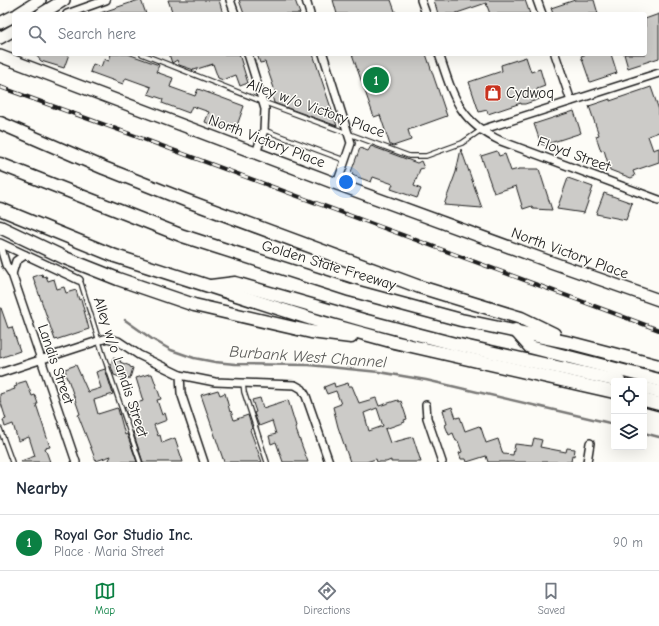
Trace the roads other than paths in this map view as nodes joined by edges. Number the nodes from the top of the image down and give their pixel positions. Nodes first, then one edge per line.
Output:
1 (40, 0) edge
2 (64, 0) edge
3 (106, 0) edge
4 (230, 0) edge
5 (306, 0) edge
6 (421, 0) edge
7 (537, 0) edge
8 (21, 12) edge
9 (44, 12) edge
10 (73, 12) edge
11 (234, 12) edge
12 (309, 12) edge
13 (425, 12) edge
14 (541, 12) edge
15 (12, 17) edge
16 (0, 24) edge
17 (12, 31) edge
18 (0, 38) edge
19 (0, 56) edge
20 (147, 56) edge
21 (249, 56) edge
22 (324, 56) edge
23 (440, 56) edge
24 (556, 56) edge
25 (16, 58) edge
26 (659, 73) edge
27 (571, 101) junction
28 (263, 102) junction
29 (0, 122) edge
30 (264, 130) junction
31 (481, 130) junction
32 (349, 134) junction
33 (256, 153) junction
34 (344, 160) junction
35 (3, 167) edge
36 (337, 184) junction
37 (659, 200) edge
38 (0, 210) edge
39 (0, 227) edge
40 (0, 244) edge
41 (25, 255) junction
42 (12, 274) junction
43 (79, 280) joint
44 (208, 287) junction
45 (659, 300) edge
46 (514, 330) junction
47 (100, 341) junction
48 (394, 342) junction
49 (571, 343) junction
50 (41, 360) junction
51 (659, 366) edge
52 (0, 373) edge
53 (180, 374) junction
54 (611, 379) edge
55 (659, 380) edge
56 (242, 383) junction
57 (647, 389) edge
58 (611, 391) edge
59 (659, 392) edge
60 (647, 401) edge
61 (659, 404) edge
62 (426, 406) dead end
63 (0, 429) edge
64 (590, 444) dead end
65 (12, 462) edge
66 (76, 462) edge
67 (140, 462) edge
68 (204, 462) edge
69 (267, 462) edge
70 (329, 462) edge
71 (442, 462) edge
72 (587, 462) edge

1 - 8 main road
2 - 9 main road
3 - 10 street
4 - 11 street
5 - 12 street
6 - 13 street
7 - 14 street
15 - 16 main road
17 - 18 main road
19 - 25 main road, North Victory Place
20 - 28 lane, Alley w/o Victory Place
21 - 28 street
22 - 32 street
23 - 31 street, Floyd Street
24 - 27 street
25 - 33 main road, North Victory Place
26 - 27 street
27 - 31 street
28 - 30 street
28 - 32 lane, Alley w/o Victory Place
29 - 49 highway
30 - 33 street
30 - 34 lane
31 - 32 lane, Alley w/o Victory Place
31 - 37 street, Floyd Street
32 - 34 street
33 - 36 main road, North Victory Place
34 - 36 street
35 - 46 highway, Golden State Freeway
36 - 45 main road, North Victory Place
38 - 44 highway
39 - 48 highway
40 - 41 street
40 - 42 street, Landis Street
41 - 42 street
41 - 43 street
42 - 50 street, Landis Street
43 - 47 lane, Alley w/o Landis Street
44 - 48 highway
44 - 54 highway
46 - 49 highway, Golden State Freeway
46 - 55 highway
47 - 50 street
47 - 53 street
47 - 67 lane, Alley w/o Landis Street
48 - 58 highway
49 - 51 highway, Golden State Freeway
50 - 52 street
50 - 66 street, Landis Street
53 - 56 street
53 - 68 street
56 - 69 lane
56 - 70 street
57 - 59 highway
60 - 61 highway
62 - 71 street
63 - 65 lane
64 - 72 street

